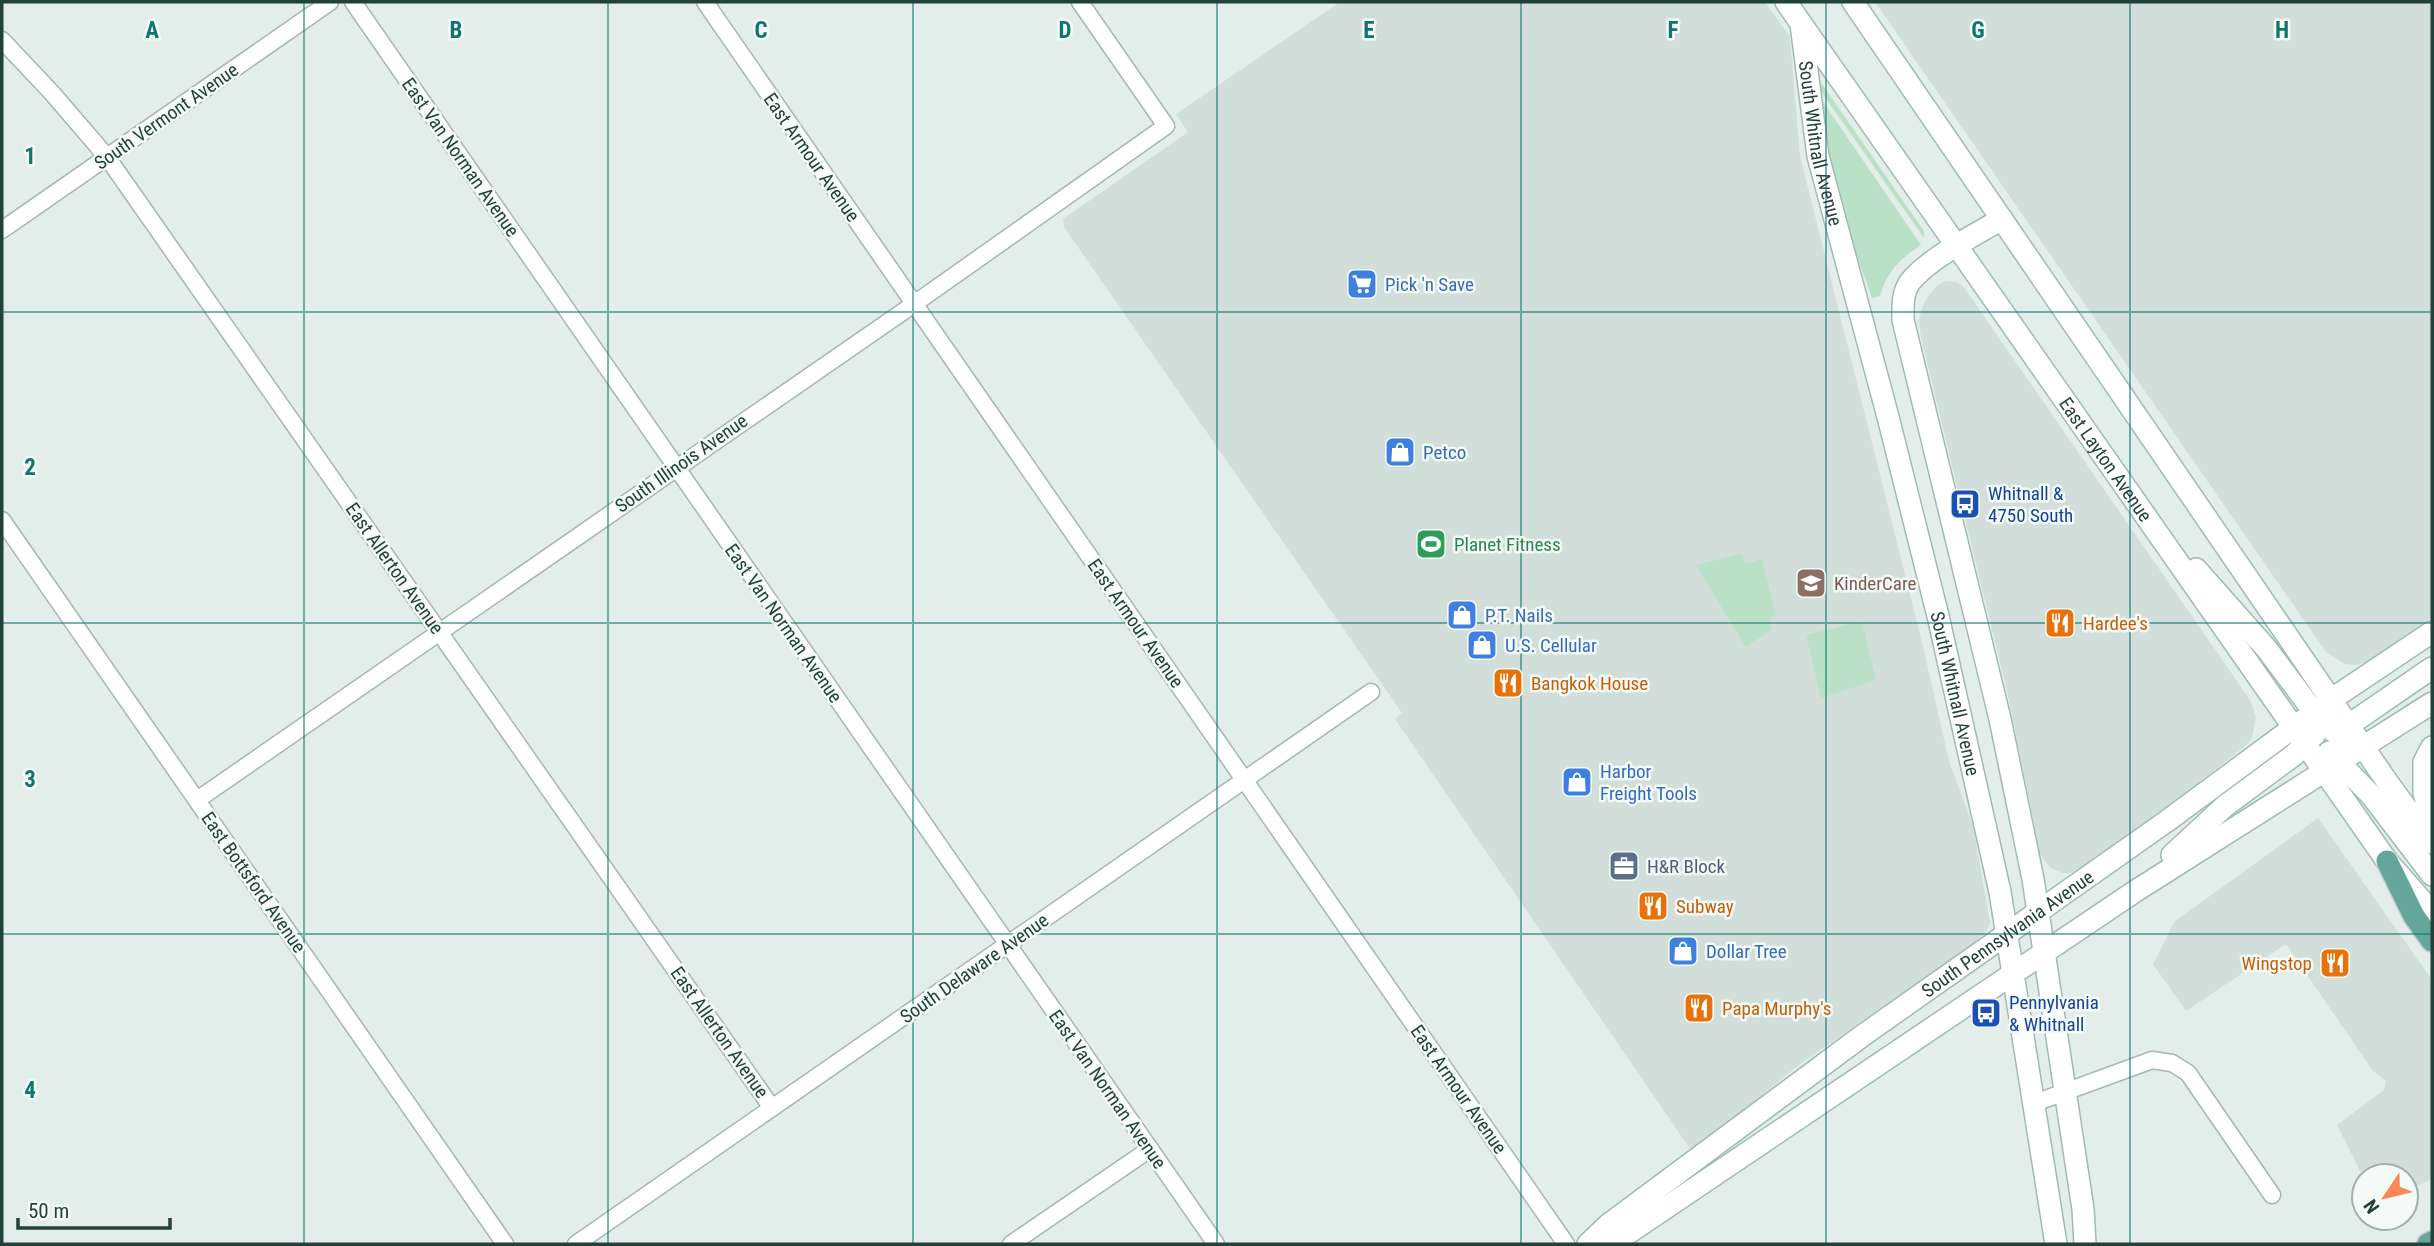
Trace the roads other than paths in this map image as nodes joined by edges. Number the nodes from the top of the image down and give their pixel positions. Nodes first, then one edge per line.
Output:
1 (330, 2) edge
2 (353, 2) edge
3 (705, 2) edge
4 (1080, 2) edge
5 (1786, 2) edge
6 (1853, 2) edge
7 (1801, 24) junction
8 (2, 40) edge
9 (107, 157) junction
10 (2002, 219) junction
11 (2, 230) edge
12 (1956, 246) junction
13 (914, 304) junction
14 (676, 467) junction
15 (2147, 517) junction
16 (2, 520) edge
17 (439, 632) junction
18 (2432, 632) edge
19 (2432, 668) edge
20 (1371, 692) dead end
21 (2332, 699) junction
22 (2432, 703) edge
23 (2293, 727) junction
24 (2326, 740) junction
25 (2363, 745) junction
26 (2432, 747) edge
27 (1244, 780) junction
28 (197, 800) junction
29 (2432, 825) edge
30 (2432, 843) edge
31 (2387, 861) junction
32 (2432, 875) edge
33 (2134, 892) junction
34 (2038, 912) junction
35 (2432, 912) edge
36 (2006, 934) junction
37 (2432, 941) edge
38 (1007, 945) junction
39 (2045, 951) junction
40 (2012, 973) junction
41 (2066, 1091) junction
42 (2032, 1104) junction
43 (772, 1108) junction
44 (1150, 1149) junction
45 (2272, 1195) dead end
46 (505, 1244) edge
47 (576, 1244) edge
48 (1012, 1244) edge
49 (1216, 1244) edge
50 (1566, 1244) edge
51 (1588, 1244) edge
52 (1607, 1244) edge
53 (2056, 1244) edge
54 (2085, 1244) edge

1 - 9 street, South Vermont Avenue
2 - 14 street, East Van Norman Avenue
3 - 13 street, East Armour Avenue
4 - 13 street, South Illinois Avenue
5 - 7 street, East Layton Avenue
6 - 10 street, East Layton Avenue
7 - 12 street, East Layton Avenue
7 - 36 street, South Whitnall Avenue
8 - 9 street, East Allerton Avenue
9 - 11 street, South Vermont Avenue
9 - 17 street, East Allerton Avenue
10 - 12 street, South Whitnall Avenue
10 - 21 street, East Layton Avenue
12 - 15 street, East Layton Avenue
12 - 34 street, South Whitnall Avenue
13 - 14 street, South Illinois Avenue
13 - 27 street, East Armour Avenue
14 - 17 street, South Illinois Avenue
14 - 38 street, East Van Norman Avenue
15 - 23 street, East Layton Avenue
15 - 24 street
16 - 28 street, East Bottsford Avenue
17 - 28 street, South Illinois Avenue
17 - 43 street, East Allerton Avenue
18 - 21 street, South Pennsylvania Avenue
19 - 24 street
20 - 27 street, South Delaware Avenue
21 - 24 street, South Pennsylvania Avenue
21 - 24 street, East Layton Avenue
22 - 25 street, South Pennsylvania Avenue
23 - 24 street, East Layton Avenue
23 - 34 street, South Pennsylvania Avenue
24 - 25 street, South Pennsylvania Avenue
24 - 25 street, East Layton Avenue
24 - 31 street, East Layton Avenue
24 - 32 street
24 - 33 street, South Pennsylvania Avenue
24 - 33 street
25 - 30 street, East Layton Avenue
26 - 29 street
27 - 38 street, South Delaware Avenue
27 - 50 street, East Armour Avenue
28 - 46 street, East Bottsford Avenue
31 - 35 street, East Layton Avenue
31 - 37 main road
33 - 39 street, South Pennsylvania Avenue
34 - 36 street, South Pennsylvania Avenue
34 - 39 street, South Whitnall Avenue
36 - 40 street, South Whitnall Avenue
36 - 51 street, South Pennsylvania Avenue
38 - 43 street, South Delaware Avenue
38 - 44 street, East Van Norman Avenue
39 - 40 street, South Pennsylvania Avenue
39 - 41 street, South Whitnall Avenue
40 - 42 street, South Whitnall Avenue
40 - 52 street, South Pennsylvania Avenue
41 - 42 street
41 - 45 street
41 - 54 street, South Whitnall Avenue
42 - 53 street, South Whitnall Avenue
43 - 47 street, South Delaware Avenue
44 - 48 street
44 - 49 street, East Van Norman Avenue

